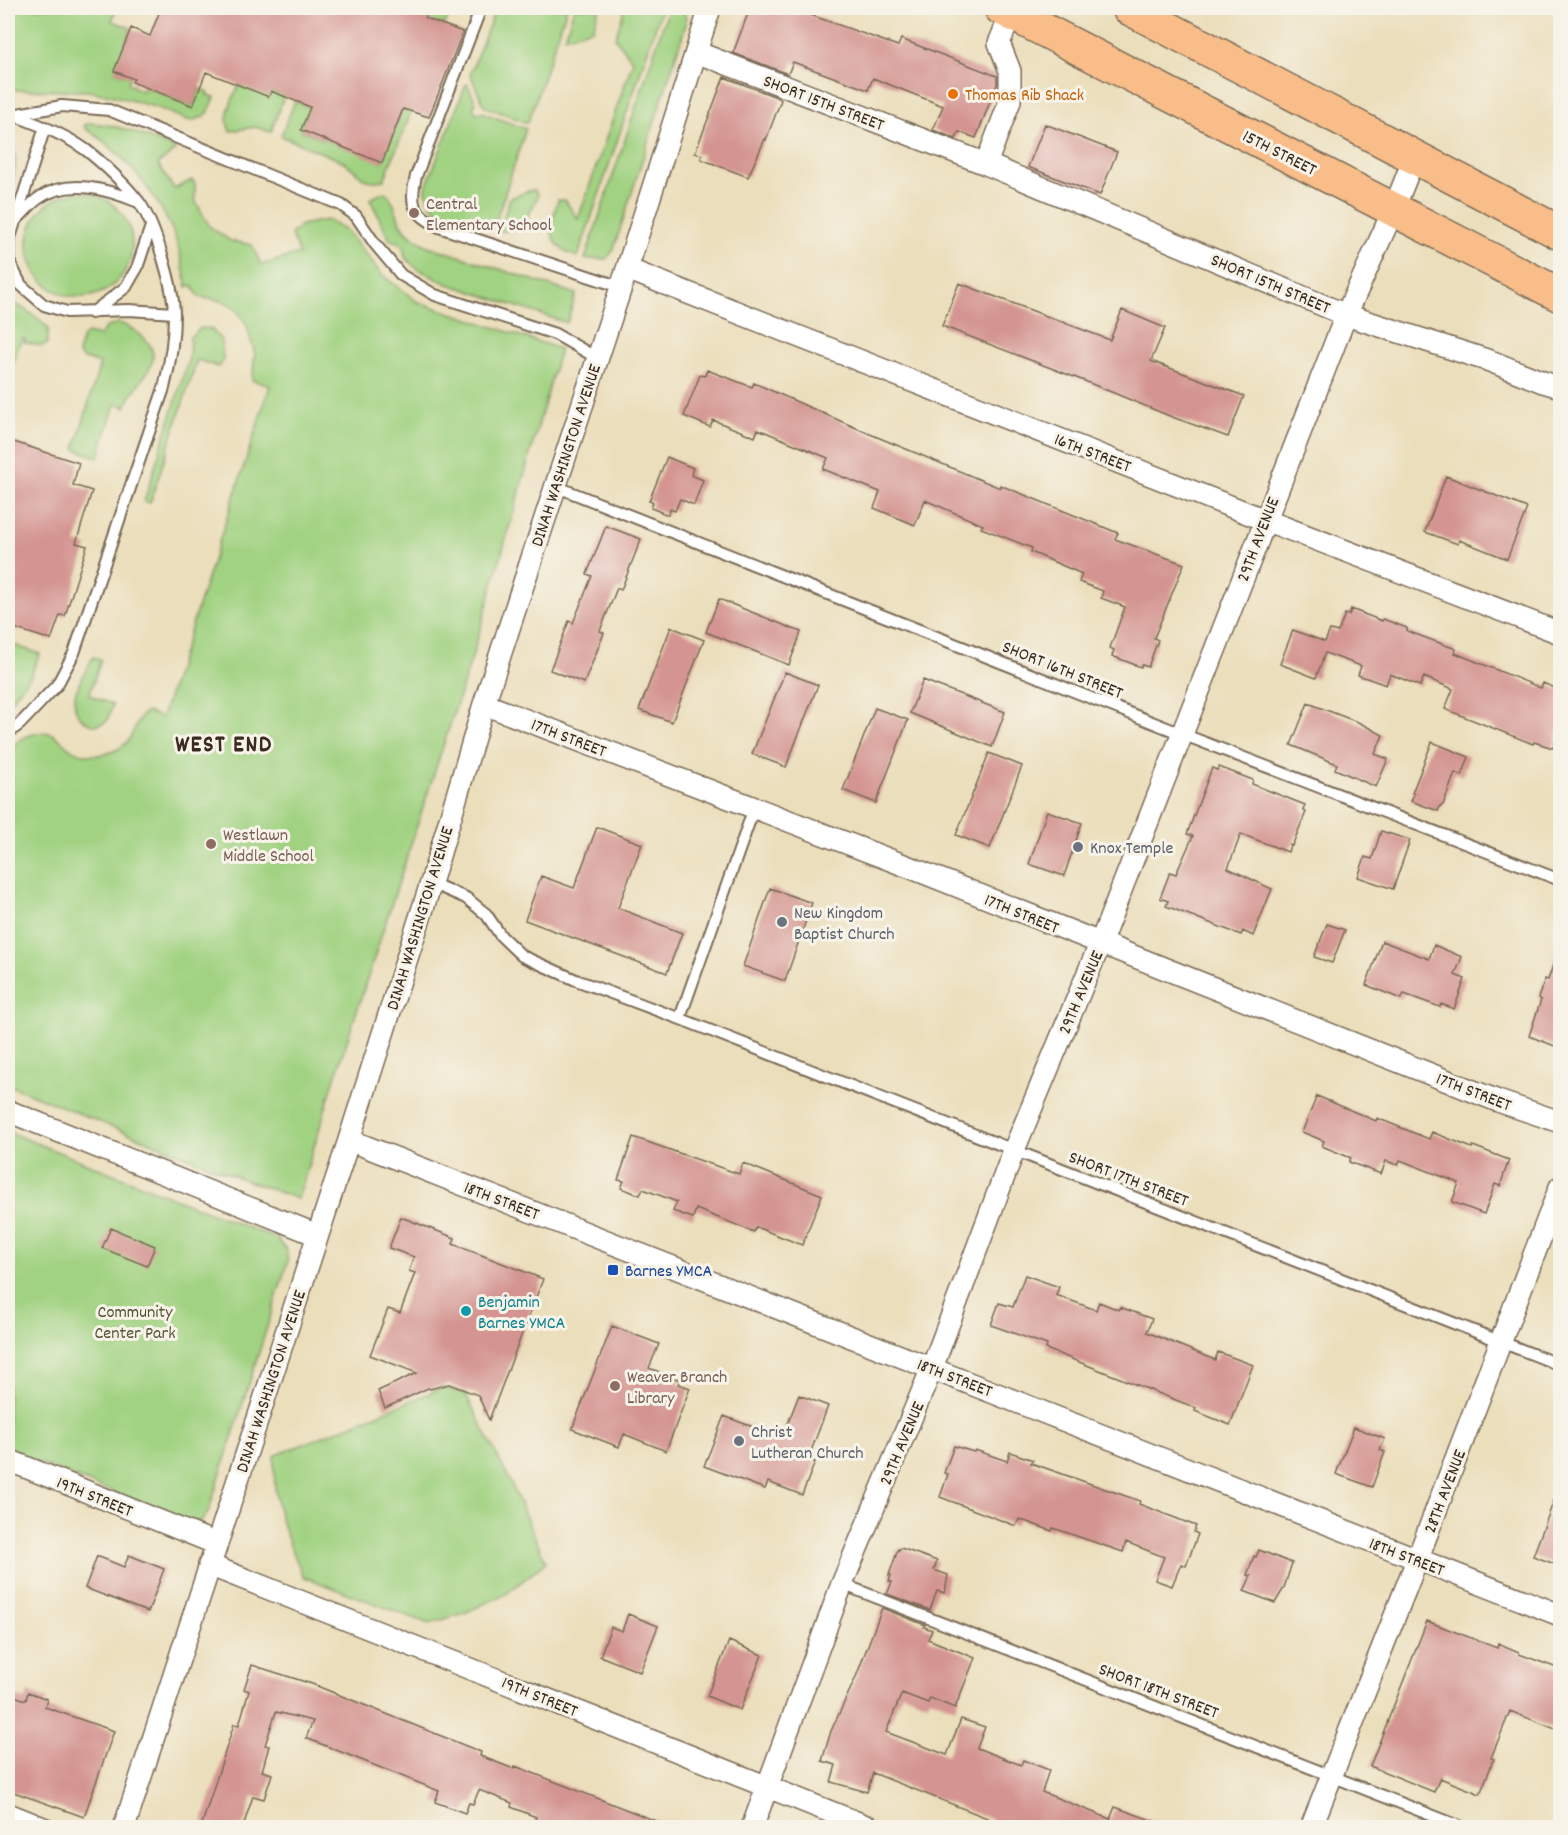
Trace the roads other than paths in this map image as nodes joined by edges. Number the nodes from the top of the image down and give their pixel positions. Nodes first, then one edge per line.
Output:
1 (481, 8) edge
2 (710, 8) edge
3 (1129, 8) edge
4 (1009, 9) edge
5 (696, 52) junction
6 (10, 114) edge
7 (45, 127) junction
8 (1414, 158) junction
9 (986, 164) junction
10 (139, 202) junction
11 (1393, 211) junction
12 (15, 221) junction
13 (151, 225) junction
14 (1560, 233) edge
15 (9, 242) edge
16 (624, 278) junction
17 (1560, 295) edge
18 (92, 313) junction
19 (174, 313) junction
20 (1346, 315) junction
21 (597, 358) junction
22 (1560, 387) edge
23 (555, 486) junction
24 (1265, 519) junction
25 (1560, 633) edge
26 (484, 704) junction
27 (8, 733) edge
28 (1182, 734) junction
29 (754, 808) junction
30 (1560, 880) edge
31 (431, 883) junction
32 (1100, 945) junction
33 (683, 1019) junction
34 (8, 1111) edge
35 (1560, 1122) edge
36 (348, 1140) junction
37 (1014, 1150) junction
38 (1560, 1187) edge
39 (317, 1235) junction
40 (1501, 1342) junction
41 (1560, 1365) edge
42 (932, 1368) junction
43 (8, 1460) edge
44 (217, 1544) junction
45 (1417, 1560) junction
46 (209, 1565) junction
47 (842, 1584) junction
48 (1560, 1615) edge
49 (1331, 1775) junction
50 (768, 1787) junction
51 (8, 1814) edge
52 (43, 1827) edge
53 (124, 1827) edge
54 (752, 1827) edge
55 (871, 1827) edge
56 (1311, 1827) edge
57 (1464, 1827) edge

1 - 16 lane
2 - 5 street, DINAH WASHINGTON AVENUE
3 - 8 main road
4 - 9 street
4 - 11 main road, 15TH STREET
5 - 9 street, SHORT 15TH STREET
5 - 16 street, DINAH WASHINGTON AVENUE
6 - 7 lane
6 - 21 lane
7 - 10 lane
7 - 12 lane
8 - 11 street, 29TH AVENUE
8 - 14 main road
9 - 20 street, SHORT 15TH STREET
10 - 12 lane
10 - 13 lane
11 - 17 main road, 15TH STREET
11 - 20 street, 29TH AVENUE
12 - 15 lane
13 - 18 lane
13 - 19 lane
15 - 18 lane
16 - 21 street, DINAH WASHINGTON AVENUE
16 - 24 street, 16TH STREET
18 - 19 lane
19 - 27 lane
20 - 22 street, SHORT 15TH STREET
20 - 24 street, 29TH AVENUE
21 - 23 street, DINAH WASHINGTON AVENUE
23 - 26 street, DINAH WASHINGTON AVENUE
23 - 28 lane, SHORT 16TH STREET
24 - 25 street, 16TH STREET
24 - 28 street, 29TH AVENUE
26 - 29 street, 17TH STREET
26 - 31 street, DINAH WASHINGTON AVENUE
28 - 30 lane, SHORT 16TH STREET
28 - 32 street, 29TH AVENUE
29 - 32 street, 17TH STREET
29 - 33 lane
31 - 33 lane, SHORT 17TH STREET
31 - 36 street, DINAH WASHINGTON AVENUE
32 - 35 street, 17TH STREET
32 - 37 street, 29TH AVENUE
33 - 37 lane, SHORT 17TH STREET
34 - 39 street
36 - 39 street, DINAH WASHINGTON AVENUE
36 - 42 street, 18TH STREET
37 - 40 lane, SHORT 17TH STREET
37 - 42 street, 29TH AVENUE
38 - 40 street, 28TH AVENUE
39 - 44 street, DINAH WASHINGTON AVENUE
40 - 41 lane, SHORT 17TH STREET
40 - 45 street, 28TH AVENUE
42 - 45 street, 18TH STREET
42 - 47 street, 29TH AVENUE
43 - 44 street, 19TH STREET
44 - 46 street, DINAH WASHINGTON AVENUE
45 - 48 street, 18TH STREET
45 - 49 street, 28TH AVENUE
46 - 50 street, 19TH STREET
46 - 53 street, DINAH WASHINGTON AVENUE
47 - 49 lane, SHORT 18TH STREET
47 - 50 street, 29TH AVENUE
49 - 56 street, 28TH AVENUE
49 - 57 lane, SHORT 18TH STREET
50 - 54 street, 29TH AVENUE
50 - 55 street, 19TH STREET
51 - 52 street

